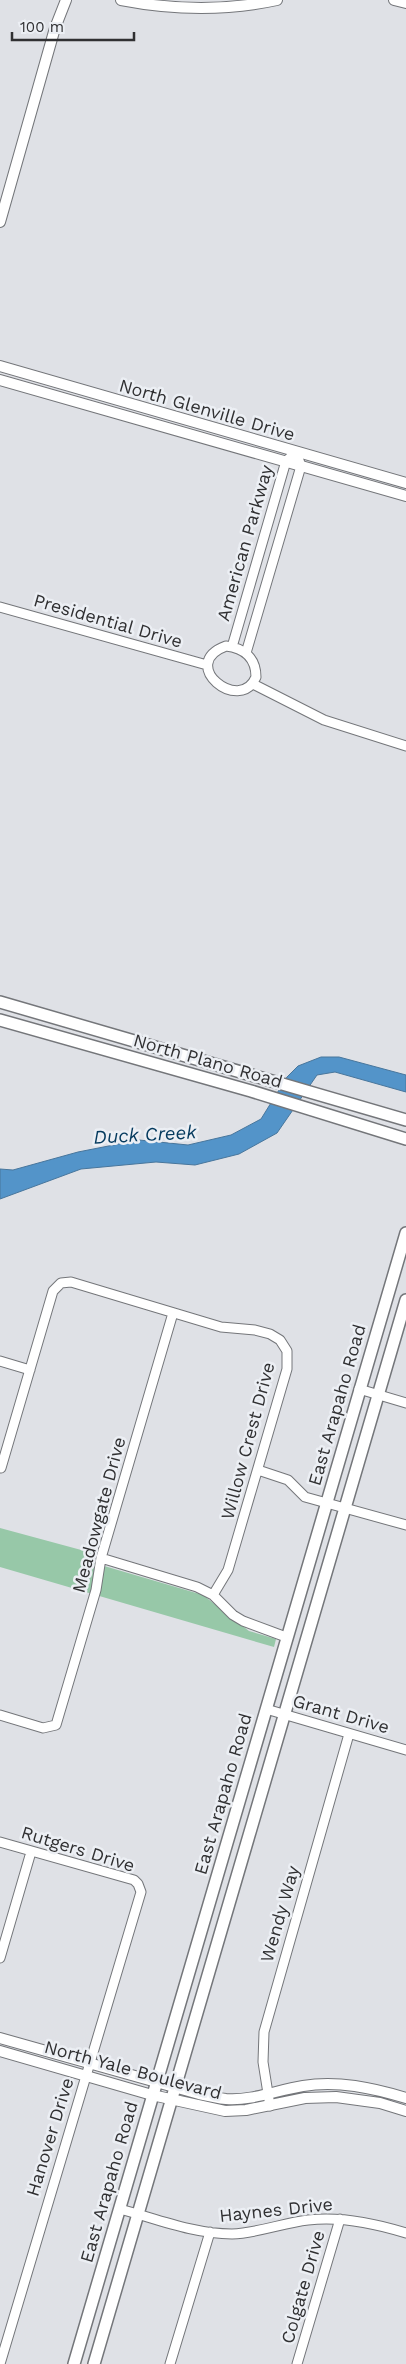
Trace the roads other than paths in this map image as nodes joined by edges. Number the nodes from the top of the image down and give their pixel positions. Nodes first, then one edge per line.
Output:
1 (66, 0) edge
2 (121, 0) edge
3 (273, 0) edge
4 (394, 0) edge
5 (406, 3) edge
6 (0, 222) edge
7 (0, 366) edge
8 (0, 380) edge
9 (296, 452) junction
10 (286, 462) junction
11 (300, 466) junction
12 (406, 483) edge
13 (406, 496) edge
14 (263, 542) junction
15 (276, 546) junction
16 (248, 591) junction
17 (262, 595) junction
18 (0, 607) edge
19 (232, 647) junction
20 (246, 653) junction
21 (207, 665) junction
22 (253, 684) junction
23 (406, 746) edge
24 (0, 1002) edge
25 (0, 1020) edge
26 (406, 1120) edge
27 (406, 1139) edge
28 (406, 1233) edge
29 (406, 1300) edge
30 (173, 1313) junction
31 (0, 1361) edge
32 (30, 1370) junction
33 (360, 1389) junction
34 (378, 1394) junction
35 (406, 1403) edge
36 (1, 1468) edge
37 (258, 1470) junction
38 (327, 1503) junction
39 (344, 1508) junction
40 (406, 1525) edge
41 (101, 1558) junction
42 (323, 1582) junction
43 (299, 1593) junction
44 (213, 1595) junction
45 (286, 1636) junction
46 (266, 1709) junction
47 (0, 1715) edge
48 (285, 1715) junction
49 (348, 1734) junction
50 (406, 1750) edge
51 (0, 1842) edge
52 (31, 1852) junction
53 (141, 1892) joint
54 (0, 1958) edge
55 (0, 2038) edge
56 (0, 2050) edge
57 (90, 2063) junction
58 (86, 2075) junction
59 (157, 2082) junction
60 (176, 2087) junction
61 (269, 2094) junction
62 (152, 2095) junction
63 (406, 2098) edge
64 (172, 2100) junction
65 (270, 2106) junction
66 (406, 2111) edge
67 (120, 2209) junction
68 (139, 2214) junction
69 (340, 2219) junction
70 (210, 2232) junction
71 (406, 2233) edge
72 (0, 2364) edge
73 (74, 2364) edge
74 (94, 2364) edge
75 (170, 2364) edge
76 (297, 2364) edge

1 - 6 street
2 - 3 street
4 - 5 street
7 - 9 street, North Glenville Drive
8 - 10 street, North Glenville Drive
9 - 10 street, American Parkway
9 - 11 street, American Parkway
9 - 12 street, North Glenville Drive
10 - 11 street, North Glenville Drive
10 - 14 street, American Parkway
11 - 13 street, North Glenville Drive
11 - 15 street, American Parkway
14 - 15 street
14 - 16 street, American Parkway
15 - 17 street, American Parkway
16 - 17 street
16 - 19 street, American Parkway
17 - 20 street, American Parkway
18 - 21 street, Presidential Drive
19 - 20 street
19 - 21 street
20 - 22 street
21 - 22 street
22 - 23 street
24 - 26 main road, North Plano Road
25 - 27 main road, North Plano Road
28 - 33 main road, East Arapaho Road
29 - 34 main road, East Arapaho Road
30 - 32 street, Willow Crest Drive
30 - 37 street, Willow Crest Drive
30 - 41 street, Meadowgate Drive
31 - 32 street
32 - 36 street
33 - 34 street
33 - 38 main road, East Arapaho Road
34 - 35 street
34 - 39 main road, East Arapaho Road
37 - 38 street
37 - 44 street, Willow Crest Drive
38 - 39 street
38 - 43 main road, East Arapaho Road
39 - 40 street
39 - 42 main road, East Arapaho Road
41 - 44 street
41 - 47 street, Meadowgate Drive
42 - 43 main road
42 - 48 main road, East Arapaho Road
43 - 45 main road, East Arapaho Road
44 - 45 street
45 - 46 main road, East Arapaho Road
46 - 48 street, Grant Drive
46 - 59 main road, East Arapaho Road
48 - 49 street, Grant Drive
48 - 60 main road, East Arapaho Road
49 - 50 street, Grant Drive
49 - 61 street, Wendy Way
51 - 52 street, Rutgers Drive
52 - 53 street, Rutgers Drive
52 - 54 street
53 - 57 street, Hanover Drive
55 - 57 street, North Yale Boulevard
56 - 58 street, North Yale Boulevard
57 - 58 street, Hanover Drive
57 - 59 street, North Yale Boulevard
58 - 62 street, North Yale Boulevard
58 - 72 street, Hanover Drive
59 - 60 street, North Yale Boulevard
59 - 62 main road, East Arapaho Road
60 - 61 street, North Yale Boulevard
60 - 64 main road, East Arapaho Road
61 - 63 street, North Yale Boulevard
61 - 65 street, Wendy Way
62 - 64 street, North Yale Boulevard
62 - 67 main road, East Arapaho Road
64 - 65 street, North Yale Boulevard
64 - 68 main road, East Arapaho Road
65 - 66 street, North Yale Boulevard
67 - 68 street, Haynes Drive
67 - 73 main road, East Arapaho Road
68 - 70 street, Haynes Drive
68 - 74 main road, East Arapaho Road
69 - 70 street, Haynes Drive
69 - 71 street, Haynes Drive
69 - 76 street, Colgate Drive
70 - 75 street

